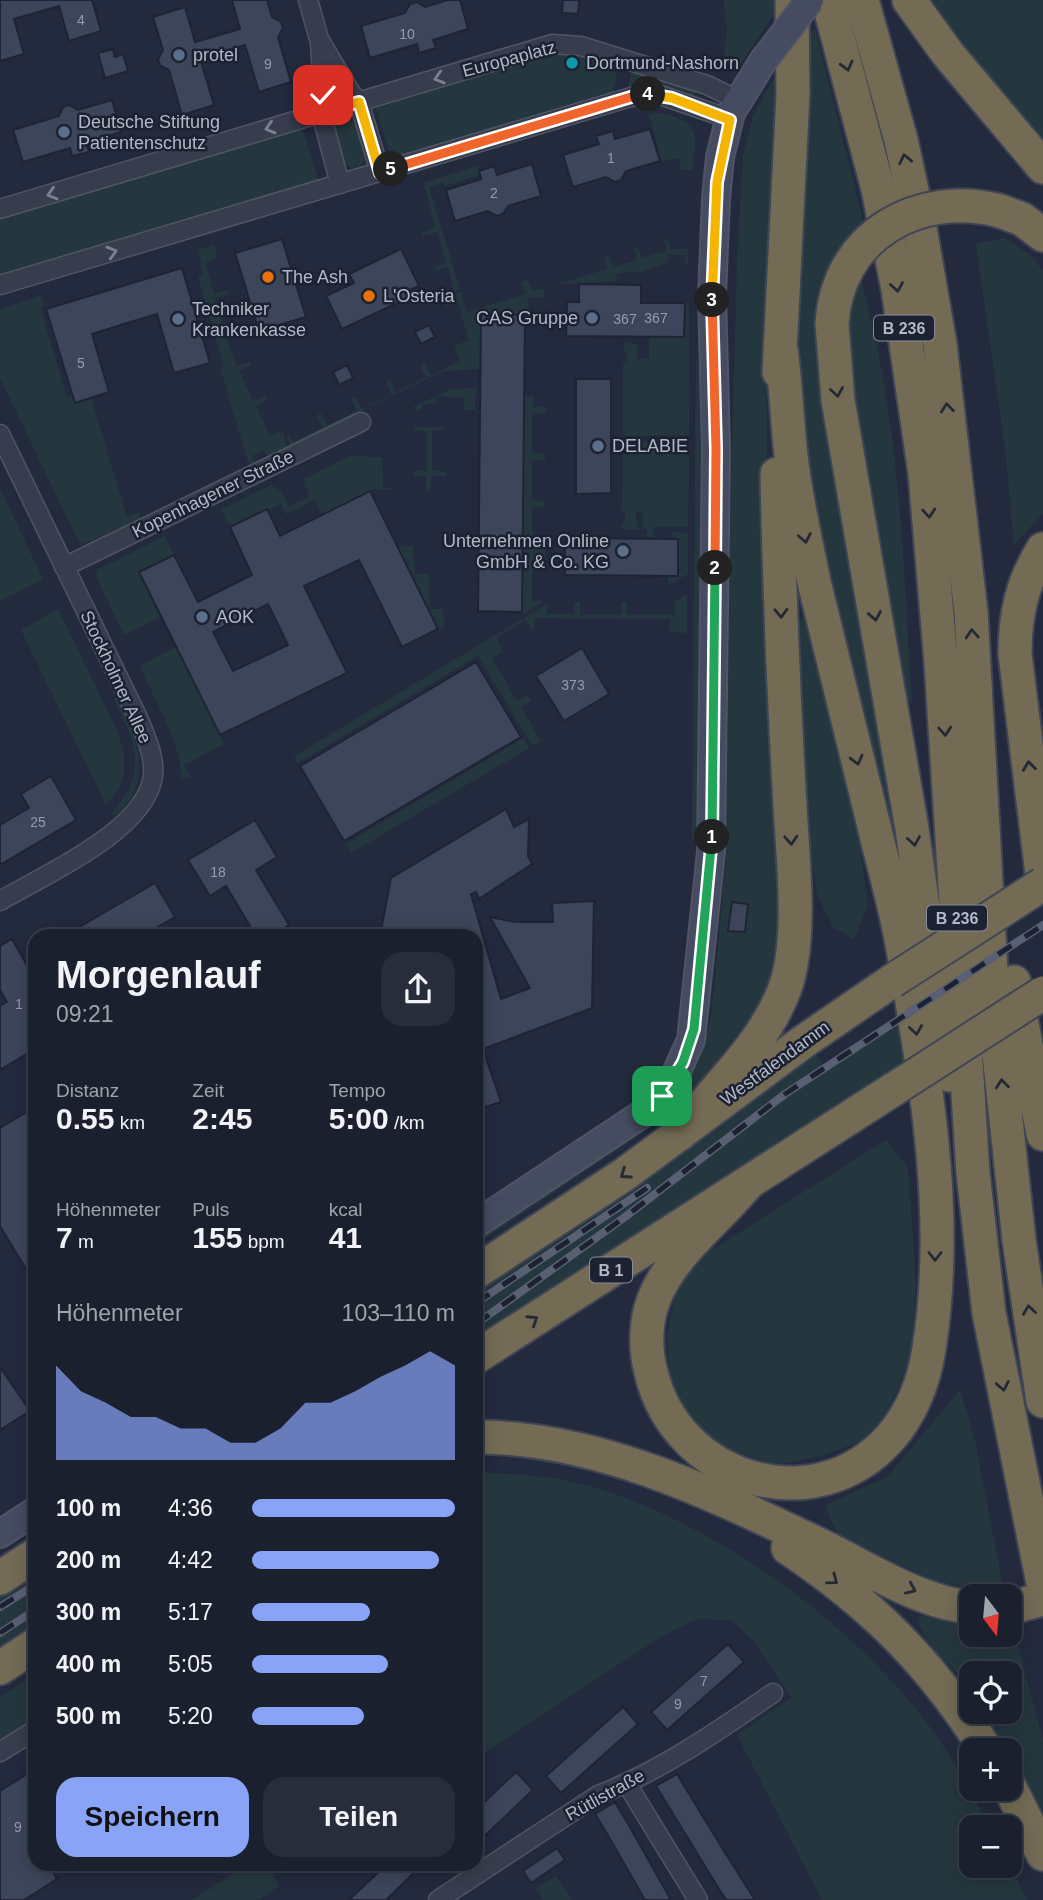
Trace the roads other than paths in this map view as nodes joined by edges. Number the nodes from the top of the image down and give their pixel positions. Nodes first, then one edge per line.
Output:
1 (307, 0) edge
2 (792, 0) edge
3 (810, 0) edge
4 (828, 0) edge
5 (862, 0) edge
6 (909, 0) edge
7 (319, 39) junction
8 (359, 102) junction
9 (734, 110) junction
10 (321, 113) junction
11 (1043, 167) edge
12 (380, 173) junction
13 (340, 184) junction
14 (0, 209) edge
15 (1043, 235) edge
16 (0, 285) edge
17 (781, 349) junction
18 (361, 422) dead end
19 (0, 434) edge
20 (1043, 549) edge
21 (64, 567) junction
22 (981, 775) junction
23 (1043, 883) edge
24 (0, 901) edge
25 (1043, 993) edge
26 (680, 1134) junction
27 (1043, 1135) edge
28 (973, 1173) junction
29 (747, 1184) junction
30 (483, 1219) edge
31 (483, 1267) edge
32 (483, 1353) edge
33 (1043, 1401) edge
34 (483, 1437) edge
35 (694, 1489) junction
36 (28, 1516) edge
37 (0, 1534) edge
38 (28, 1560) edge
39 (0, 1578) edge
40 (1043, 1583) edge
41 (1043, 1599) edge
42 (958, 1605) edge
43 (1022, 1605) edge
44 (28, 1650) edge
45 (0, 1668) edge
46 (773, 1693) dead end
47 (28, 1734) edge
48 (979, 1738) edge
49 (0, 1752) edge
50 (627, 1784) junction
51 (1016, 1801) edge
52 (1043, 1854) edge
53 (483, 1870) edge
54 (482, 1871) edge
55 (438, 1900) edge
56 (698, 1900) edge

1 - 7 street
2 - 17 highway
3 - 9 street, bridge
4 -> 28 highway, B 236
22 -> 5 highway, B 236
6 - 11 highway
7 - 8 street
7 - 10 street
9 -> 8 street, Europaplatz
8 - 10 street, Europaplatz
8 - 12 street
9 - 12 street
9 - 30 street
10 - 13 street
10 -> 14 street, Europaplatz
12 - 13 street
16 -> 13 street
15 -> 28 highway, bridge
17 -> 26 highway
17 -> 29 highway
18 - 21 street, Kopenhagener Straße
19 - 21 street, Stockholmer Allee
23 -> 20 highway
21 - 24 street, Stockholmer Allee
22 - 27 highway
33 -> 22 highway, B 236
23 - 26 highway, Westfalendamm, bridge
25 - 29 highway, B 1, bridge
26 -> 31 highway, Westfalendamm
28 -> 40 highway, B 236
32 -> 29 highway, B 1
34 - 35 highway
35 -> 42 highway
35 -> 48 highway
36 - 37 street
38 - 39 highway
41 - 43 highway
44 - 45 highway
46 - 50 street, Rütlistraße
47 - 49 street
50 - 53 street, Rütlistraße
50 - 56 street
51 - 52 highway
54 - 55 street, Rütlistraße

